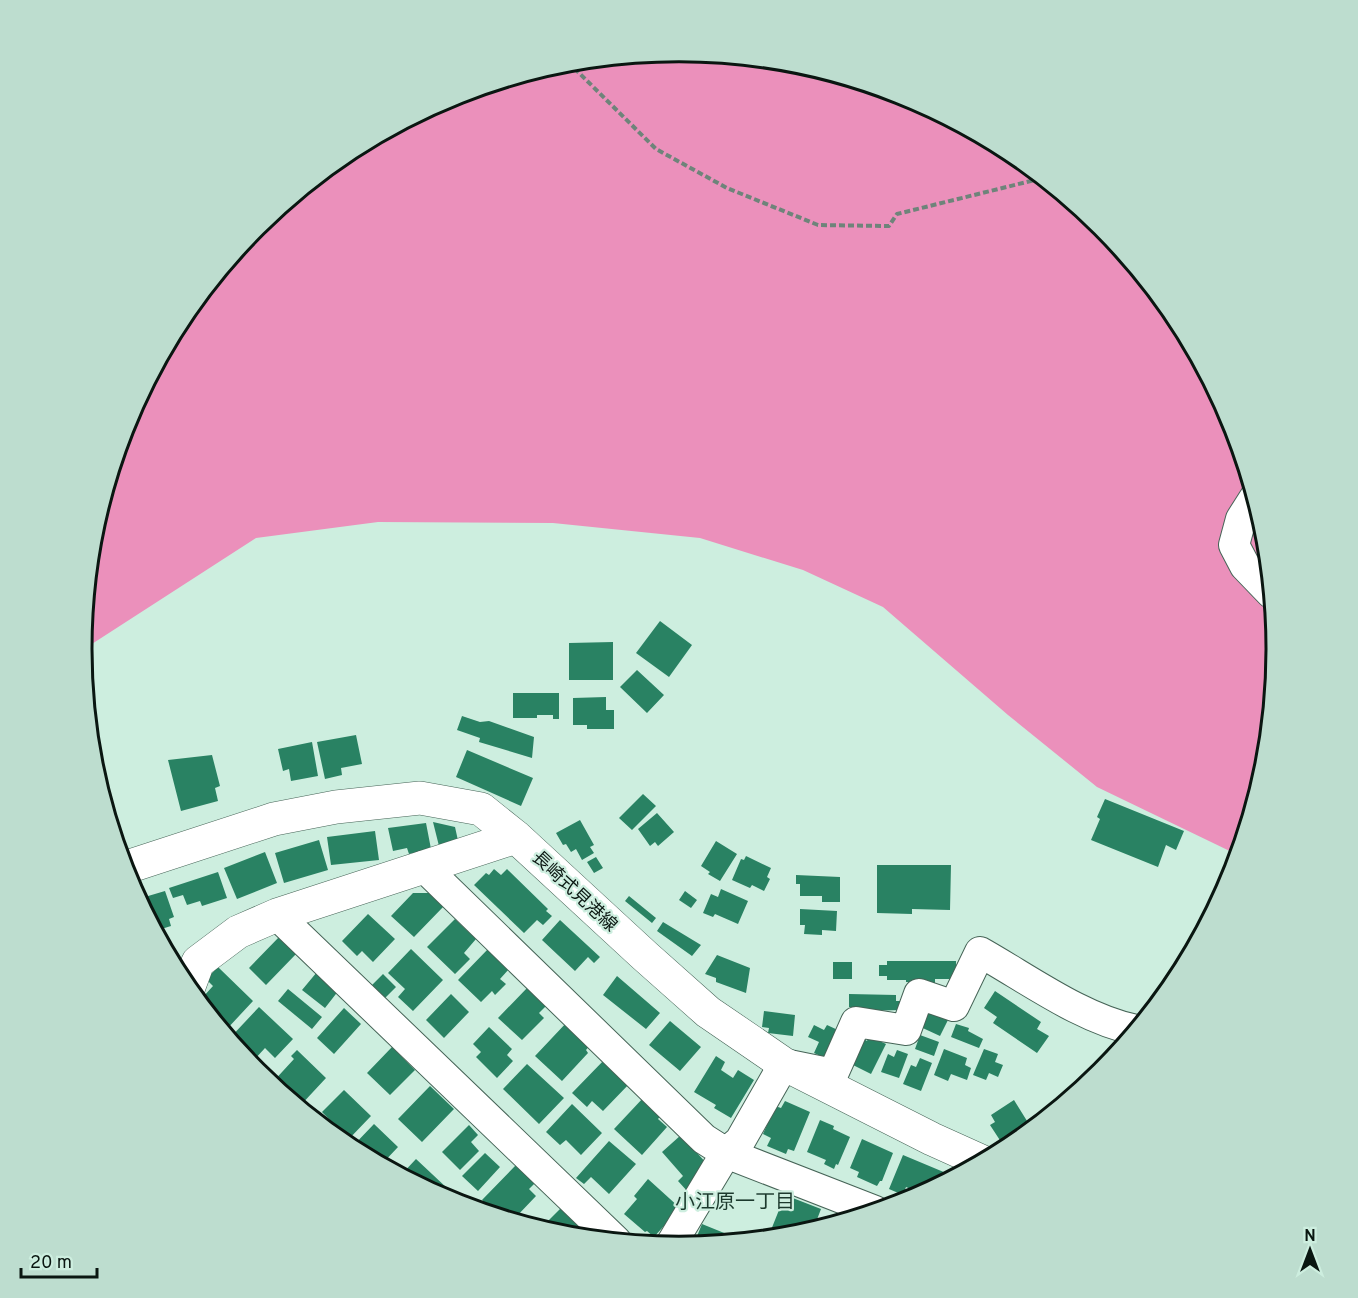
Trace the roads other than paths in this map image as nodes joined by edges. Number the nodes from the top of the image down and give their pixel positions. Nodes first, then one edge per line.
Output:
1 (1248, 507) edge
2 (1262, 584) edge
3 (516, 837) junction
4 (133, 865) edge
5 (423, 866) junction
6 (277, 915) junction
7 (192, 977) edge
8 (1128, 1028) edge
9 (784, 1064) junction
10 (726, 1153) junction
11 (973, 1158) edge
12 (863, 1206) edge
13 (606, 1231) edge
14 (676, 1236) edge

1 - 2 street
3 - 4 main road, 長崎式見港線
3 - 5 main road
3 - 9 main road, 長崎式見港線
5 - 6 main road
5 - 10 street
6 - 7 main road
6 - 13 street
8 - 9 street
9 - 10 street
9 - 11 main road, 長崎式見港線
10 - 12 street
10 - 14 street

